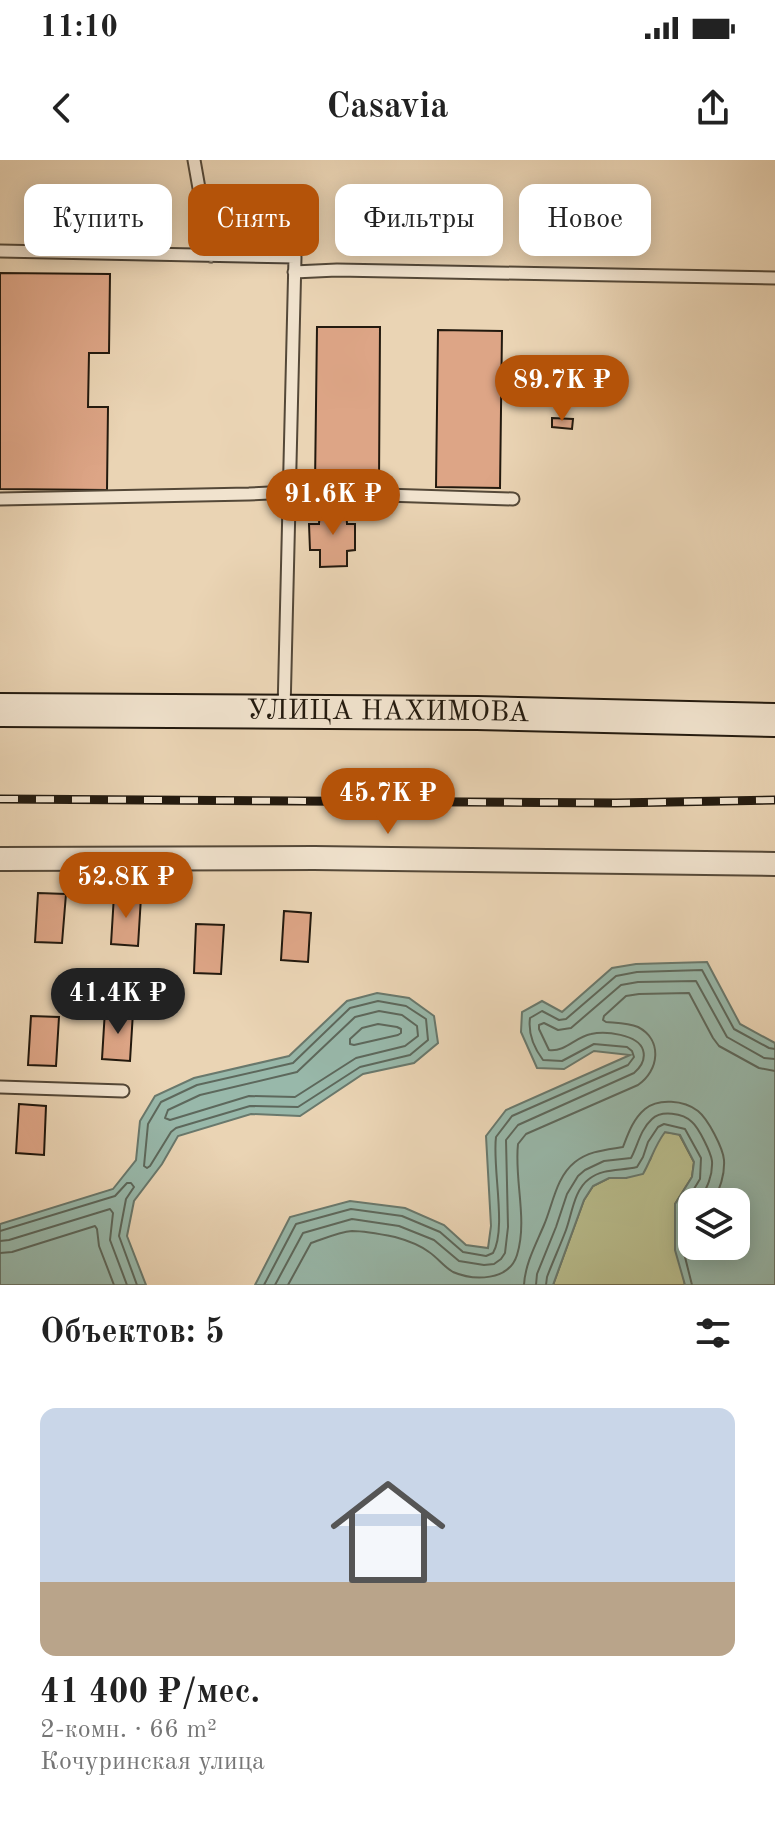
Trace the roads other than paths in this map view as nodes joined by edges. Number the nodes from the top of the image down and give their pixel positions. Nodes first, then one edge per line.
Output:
1 (194, 160) edge
2 (198, 184) edge
3 (0, 251) edge
4 (188, 255) edge
5 (211, 256) edge
6 (294, 272) junction
7 (775, 278) edge
8 (290, 492) junction
9 (0, 499) edge
10 (513, 499) dead end
11 (0, 710) edge
12 (284, 711) junction
13 (775, 720) edge
14 (0, 859) edge
15 (775, 864) edge
16 (0, 1087) edge
17 (123, 1091) dead end

1 - 2 lane
3 - 4 lane
5 - 6 lane
6 - 7 lane
6 - 8 lane
8 - 9 lane
8 - 10 lane
8 - 12 lane
11 - 12 main road, УЛИЦА НАХИМОВА
12 - 13 main road, УЛИЦА НАХИМОВА
14 - 15 street
16 - 17 lane

